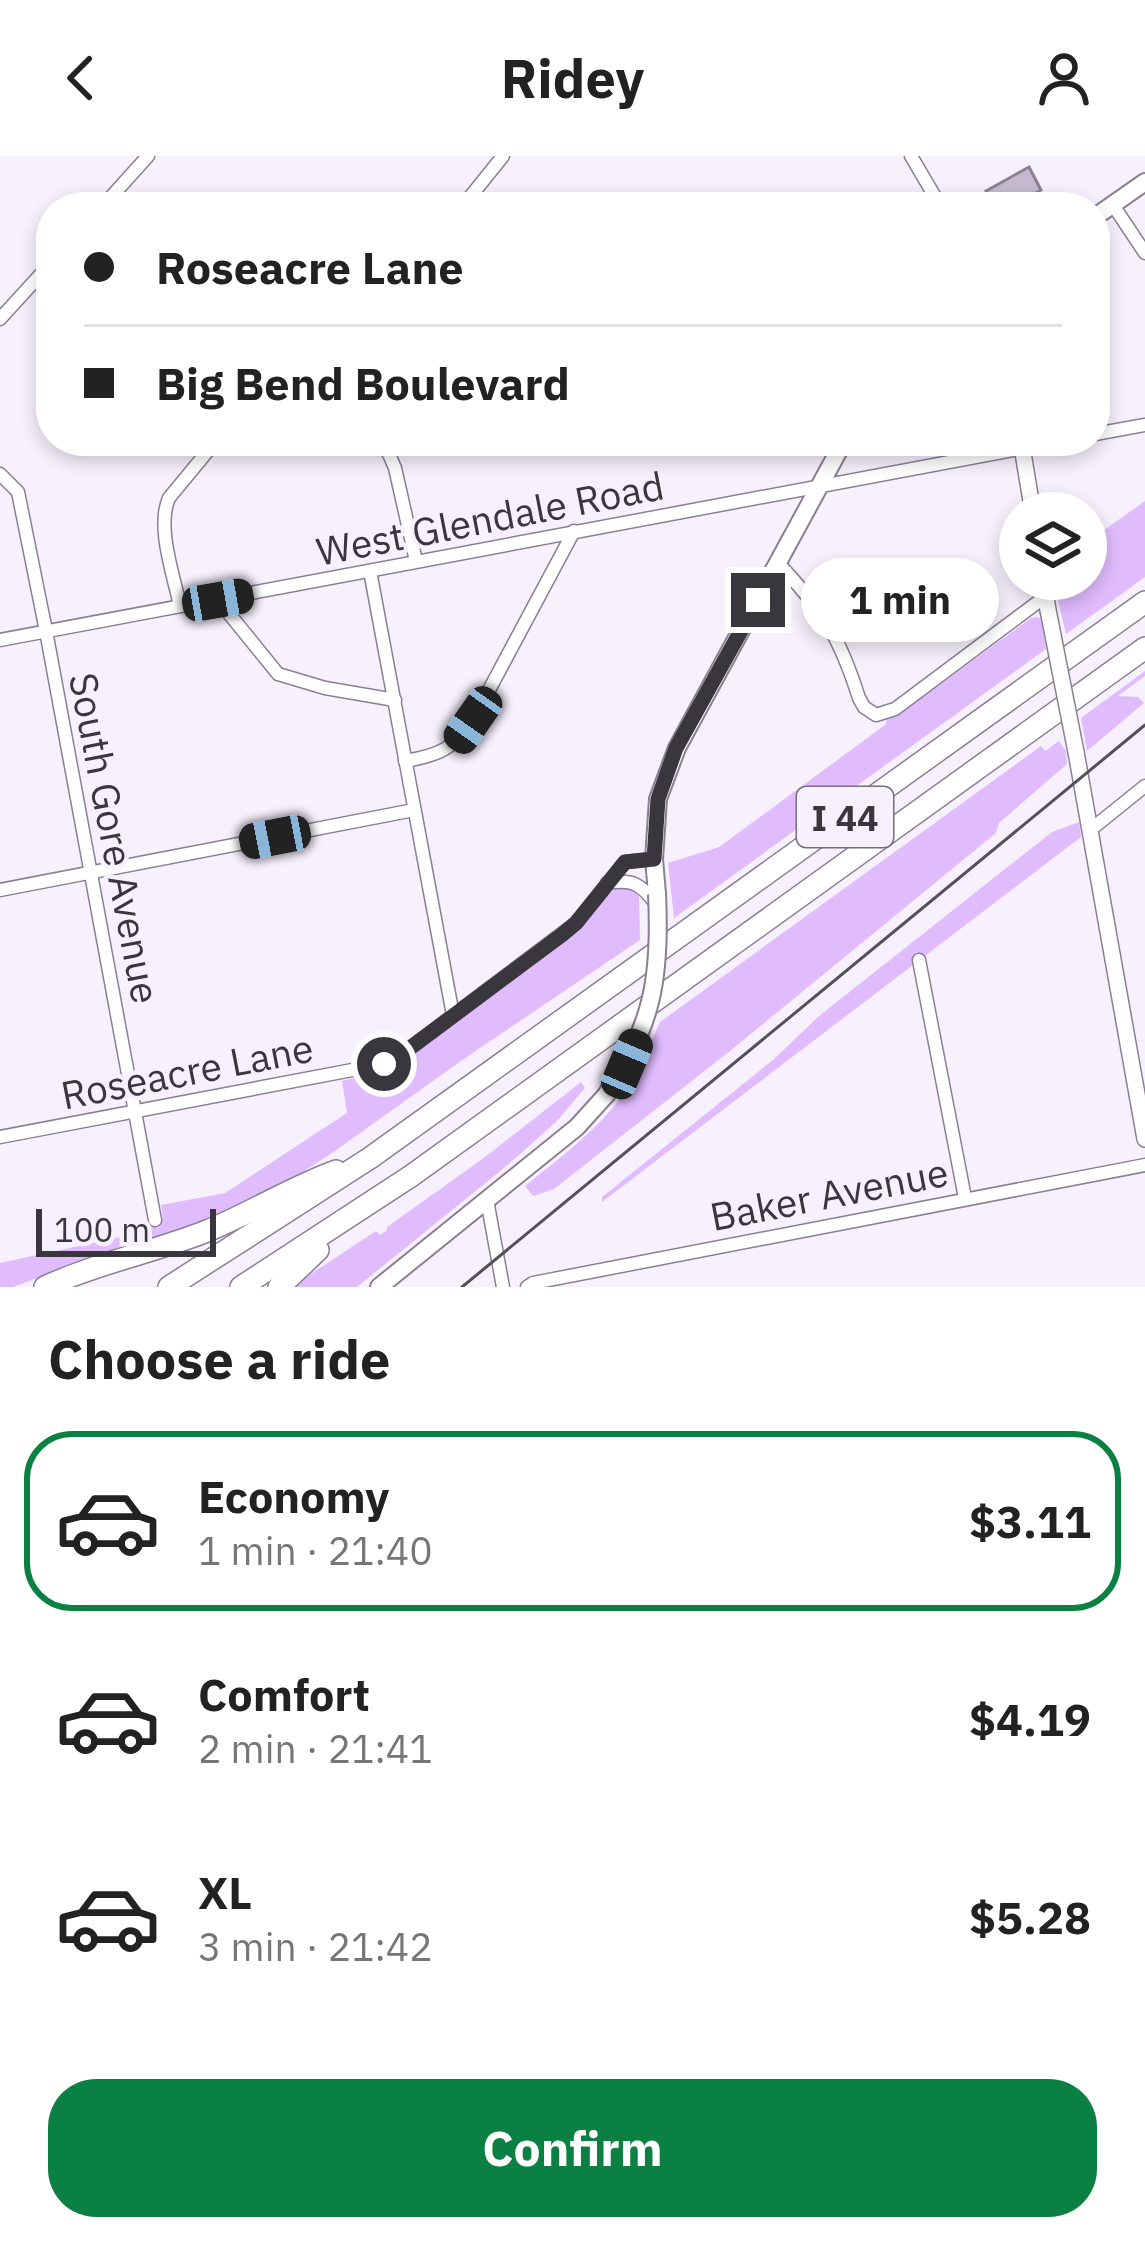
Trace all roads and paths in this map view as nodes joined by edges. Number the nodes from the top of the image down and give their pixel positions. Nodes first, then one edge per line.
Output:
1 (148, 156) edge
2 (503, 156) edge
3 (911, 156) edge
4 (1145, 182) edge
5 (116, 192) edge
6 (474, 192) edge
7 (932, 192) edge
8 (1113, 205) junction
9 (1110, 207) edge
10 (1145, 253) edge
11 (36, 279) edge
12 (0, 319) edge
13 (1145, 425) edge
14 (1110, 431) edge
15 (204, 456) edge
16 (390, 456) edge
17 (836, 456) edge
18 (969, 456) edge
19 (1024, 456) edge
20 (0, 474) edge
21 (818, 487) junction
22 (1030, 492) edge
23 (574, 531) junction
24 (416, 562) junction
25 (778, 563) junction
26 (370, 572) junction
27 (218, 600) junction
28 (1039, 600) edge
29 (1047, 600) edge
30 (1145, 602) edge
31 (180, 606) junction
32 (46, 631) junction
33 (0, 640) edge
34 (1145, 648) edge
35 (395, 700) junction
36 (405, 761) junction
37 (1145, 786) edge
38 (414, 811) junction
39 (1089, 831) junction
40 (654, 859) junction
41 (91, 873) junction
42 (608, 883) junction
43 (0, 890) edge
44 (657, 900) junction
45 (920, 961) dead end
46 (453, 1015) junction
47 (135, 1110) junction
48 (0, 1137) edge
49 (1145, 1139) edge
50 (370, 1158) junction
51 (1145, 1165) edge
52 (965, 1198) junction
53 (487, 1200) junction
54 (356, 1214) junction
55 (155, 1220) dead end
56 (45, 1287) edge
57 (169, 1287) edge
58 (242, 1287) edge
59 (279, 1287) edge
60 (380, 1287) edge
61 (503, 1287) edge
62 (527, 1287) edge

1 - 5 street
2 - 6 street
3 - 7 street
4 - 8 main road
8 - 9 main road
8 - 10 street
11 - 12 street
13 - 14 street
15 - 31 street
16 - 24 street
17 - 21 main road
18 - 21 street, West Glendale Road
19 - 22 street
20 - 32 street, South Gore Avenue
21 - 23 street, West Glendale Road
21 - 25 main road
23 - 24 street, West Glendale Road
23 - 36 street
24 - 26 street, West Glendale Road
25 - 28 street
25 - 40 main road
26 - 27 street, West Glendale Road
26 - 35 street
27 - 31 street, West Glendale Road
27 - 35 street
29 - 39 street, bridge
30 - 50 highway, I 44
31 - 32 street, West Glendale Road
32 - 33 street, West Glendale Road
32 - 41 street, South Gore Avenue
34 - 54 highway, I 44
35 - 36 street
36 - 38 street
37 - 39 street
38 - 41 street
38 - 46 street
39 - 49 street
40 - 42 street, Roseacre Lane
40 - 44 main road
41 - 43 street
41 - 47 street, South Gore Avenue
42 - 44 street
42 - 46 street, Roseacre Lane
44 - 53 main road, bridge
45 - 52 street
46 - 47 street, Roseacre Lane
47 - 48 street, Roseacre Lane
47 - 55 street, South Gore Avenue
50 - 56 highway
50 - 57 highway, I 44
51 - 52 street, Baker Avenue
52 - 62 street, Baker Avenue
53 - 60 main road
53 - 61 street
54 - 58 highway, I 44
54 - 59 highway

